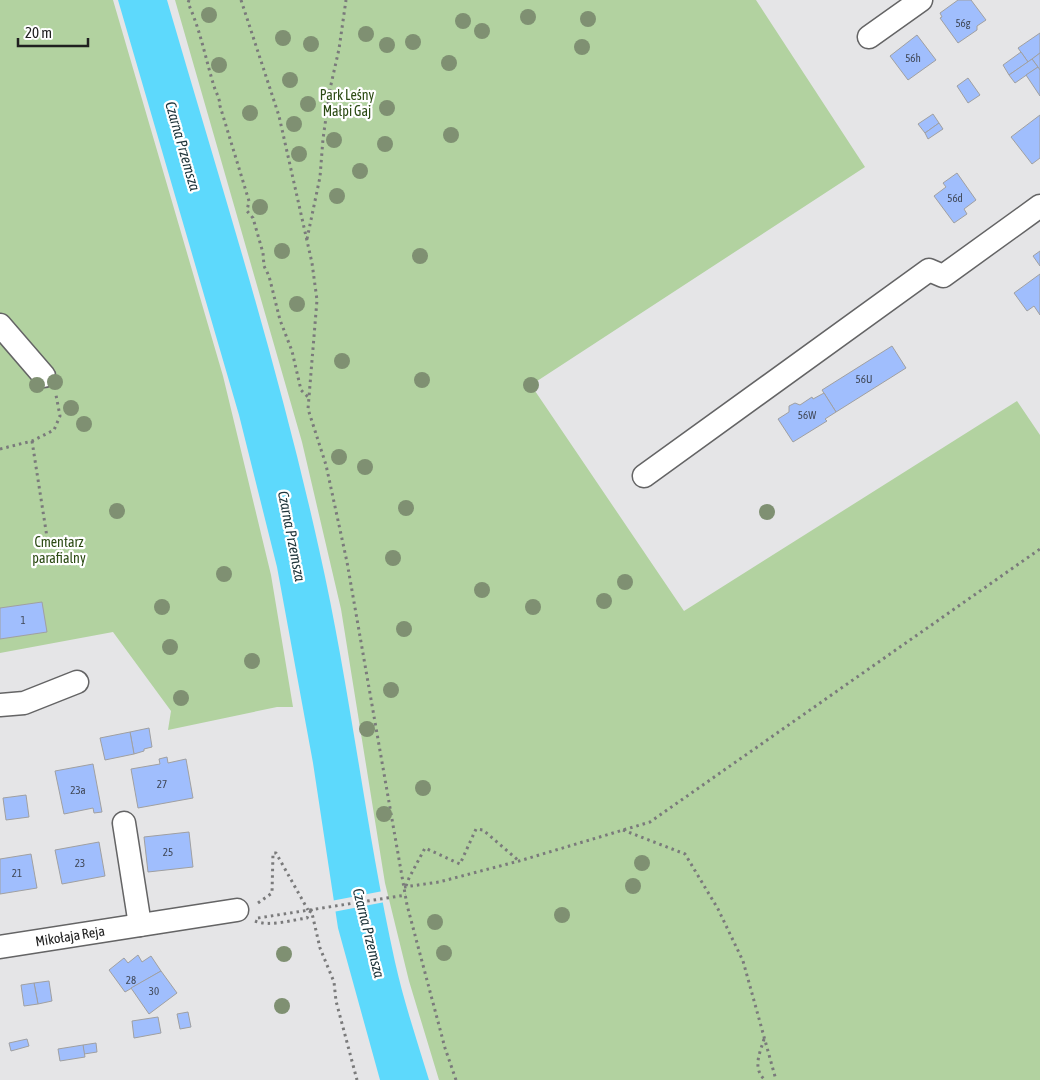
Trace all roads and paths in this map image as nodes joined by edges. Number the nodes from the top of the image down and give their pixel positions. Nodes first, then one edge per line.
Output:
1 (189, 0) edge
2 (241, 0) edge
3 (346, 0) edge
4 (921, 0) edge
5 (869, 37) dead end
6 (1040, 206) edge
7 (307, 240) junction
8 (0, 325) edge
9 (44, 376) joint
10 (309, 397) junction
11 (32, 441) junction
12 (0, 449) edge
13 (644, 476) dead end
14 (1040, 549) edge
15 (49, 550) dead end
16 (76, 682) dead end
17 (0, 705) edge
18 (124, 823) dead end
19 (623, 830) junction
20 (519, 861) junction
21 (405, 886) junction
22 (406, 895) junction
23 (311, 909) junction
24 (247, 912) junction
25 (266, 916) dead end
26 (140, 926) junction
27 (0, 947) edge
28 (764, 1038) junction
29 (357, 1080) edge
30 (456, 1080) edge
31 (765, 1080) edge
32 (776, 1080) edge

1 - 10 path
2 - 7 path
3 - 7 path
4 - 5 street
6 - 13 street
7 - 10 path
8 - 9 street
9 - 11 path
10 - 21 path
11 - 12 path
11 - 15 path
14 - 19 path
16 - 17 street
18 - 26 street
19 - 20 path
19 - 28 path
20 - 21 path
20 - 21 path
21 - 22 path
22 - 23 path
22 - 30 path
23 - 24 path
23 - 24 path
23 - 25 path
23 - 29 path
24 - 26 street, Mikołaja Reja
26 - 27 street, Mikołaja Reja
28 - 31 path
28 - 32 path

